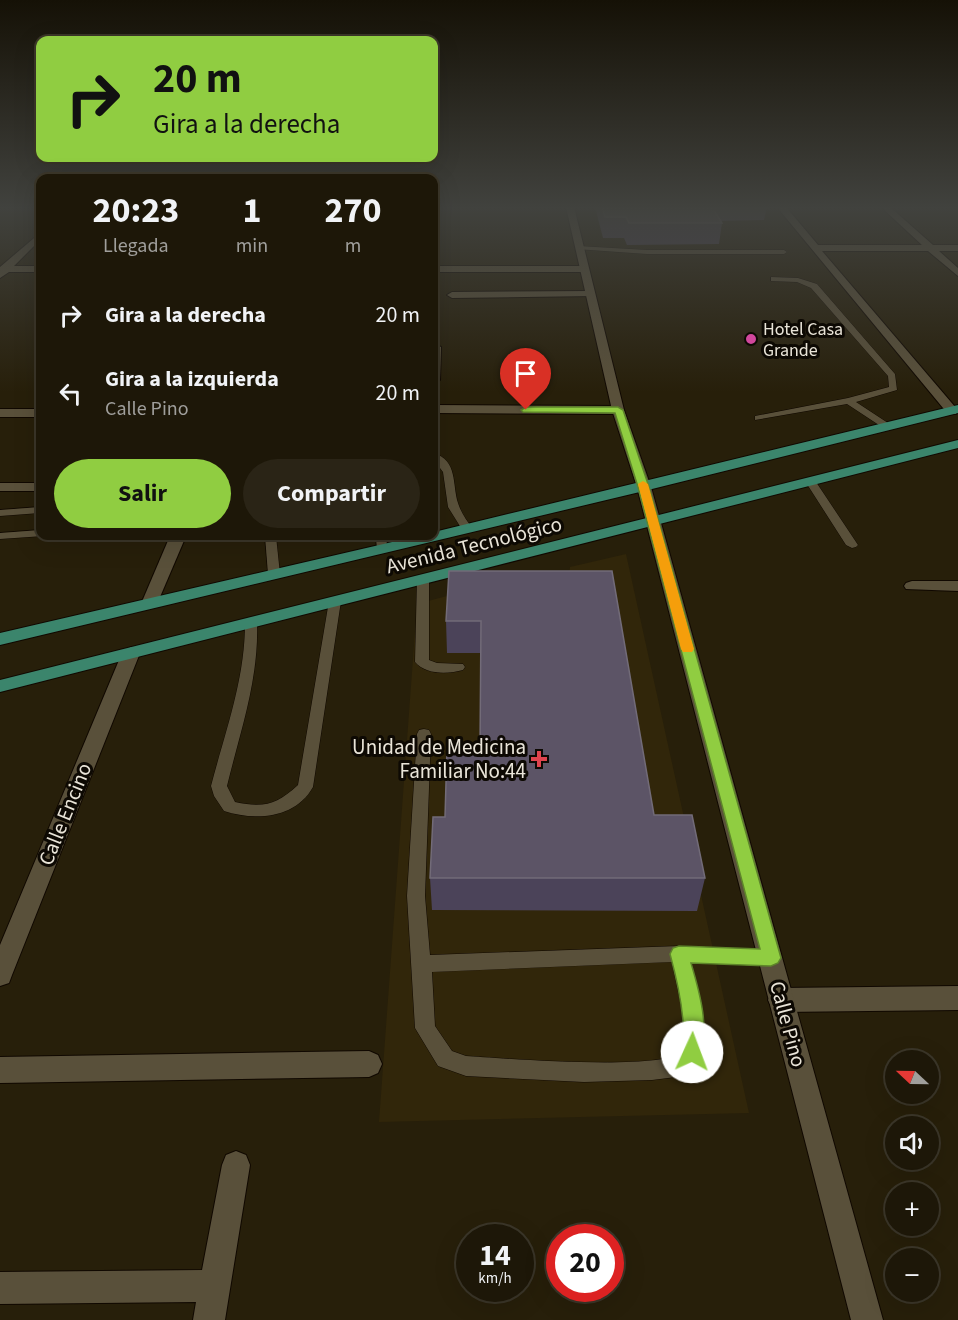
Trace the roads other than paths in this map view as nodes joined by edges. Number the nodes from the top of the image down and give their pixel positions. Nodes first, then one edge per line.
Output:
1 (36, 269) edge
2 (438, 269) edge
3 (583, 269) joint
4 (834, 269) edge
5 (2, 271) edge
6 (774, 279) dead end
7 (590, 294) junction
8 (452, 295) dead end
9 (849, 401) junction
10 (438, 409) edge
11 (618, 410) junction
12 (955, 410) edge
13 (0, 413) edge
14 (36, 413) edge
15 (758, 417) dead end
16 (888, 427) junction
17 (958, 444) edge
18 (438, 458) edge
19 (810, 481) junction
20 (0, 487) edge
21 (36, 487) edge
22 (644, 487) junction
23 (36, 510) edge
24 (0, 513) edge
25 (653, 521) junction
26 (467, 529) junction
27 (36, 533) edge
28 (438, 533) edge
29 (0, 536) edge
30 (176, 540) edge
31 (270, 540) edge
32 (381, 542) edge
33 (852, 545) dead end
34 (273, 574) junction
35 (423, 579) junction
36 (912, 586) dead end
37 (958, 586) edge
38 (335, 602) junction
39 (149, 604) junction
40 (251, 623) junction
41 (0, 639) edge
42 (131, 653) junction
43 (458, 668) dead end
44 (0, 686) edge
45 (424, 734) dead end
46 (679, 954) junction
47 (771, 958) junction
48 (422, 964) junction
49 (0, 975) edge
50 (958, 998) edge
51 (781, 1000) junction
52 (369, 1064) dead end
53 (0, 1070) edge
54 (236, 1165) dead end
55 (214, 1286) junction
56 (0, 1288) edge
57 (209, 1320) edge
58 (867, 1320) edge

1 - 5 street
2 - 3 street
3 - 7 street, Calle Pino
4 - 12 street
6 - 9 lane
7 - 8 street
7 - 11 street, Calle Pino
9 - 15 lane
9 - 16 lane
10 - 11 street
11 - 22 street, Calle Pino
12 - 16 main road, Avenida Tecnológico
13 - 14 street
16 - 22 main road, Avenida Tecnológico
17 - 19 main road, Avenida Tecnológico
18 - 26 lane
19 - 25 main road, Avenida Tecnológico
19 - 33 lane
20 - 21 street
22 - 25 street, Calle Pino
22 - 26 main road, Avenida Tecnológico
23 - 24 lane
25 - 35 main road, Avenida Tecnológico
25 - 47 street, Calle Pino
26 - 28 main road, Avenida Tecnológico
27 - 29 lane
30 - 39 street
31 - 34 lane
32 - 34 main road, Avenida Tecnológico
34 - 39 main road, Avenida Tecnológico
35 - 38 main road, Avenida Tecnológico
35 - 43 lane
36 - 37 street
38 - 40 main road, Avenida Tecnológico
38 - 40 lane
39 - 41 main road, Avenida Tecnológico
40 - 42 main road, Avenida Tecnológico
42 - 44 main road, Avenida Tecnológico
42 - 49 street, Calle Encino
45 - 48 lane
46 - 47 lane
46 - 48 lane
46 - 48 lane
47 - 51 street, Calle Pino
50 - 51 street
51 - 58 street, Calle Pino
52 - 53 street
54 - 55 street
55 - 56 street
55 - 57 street

